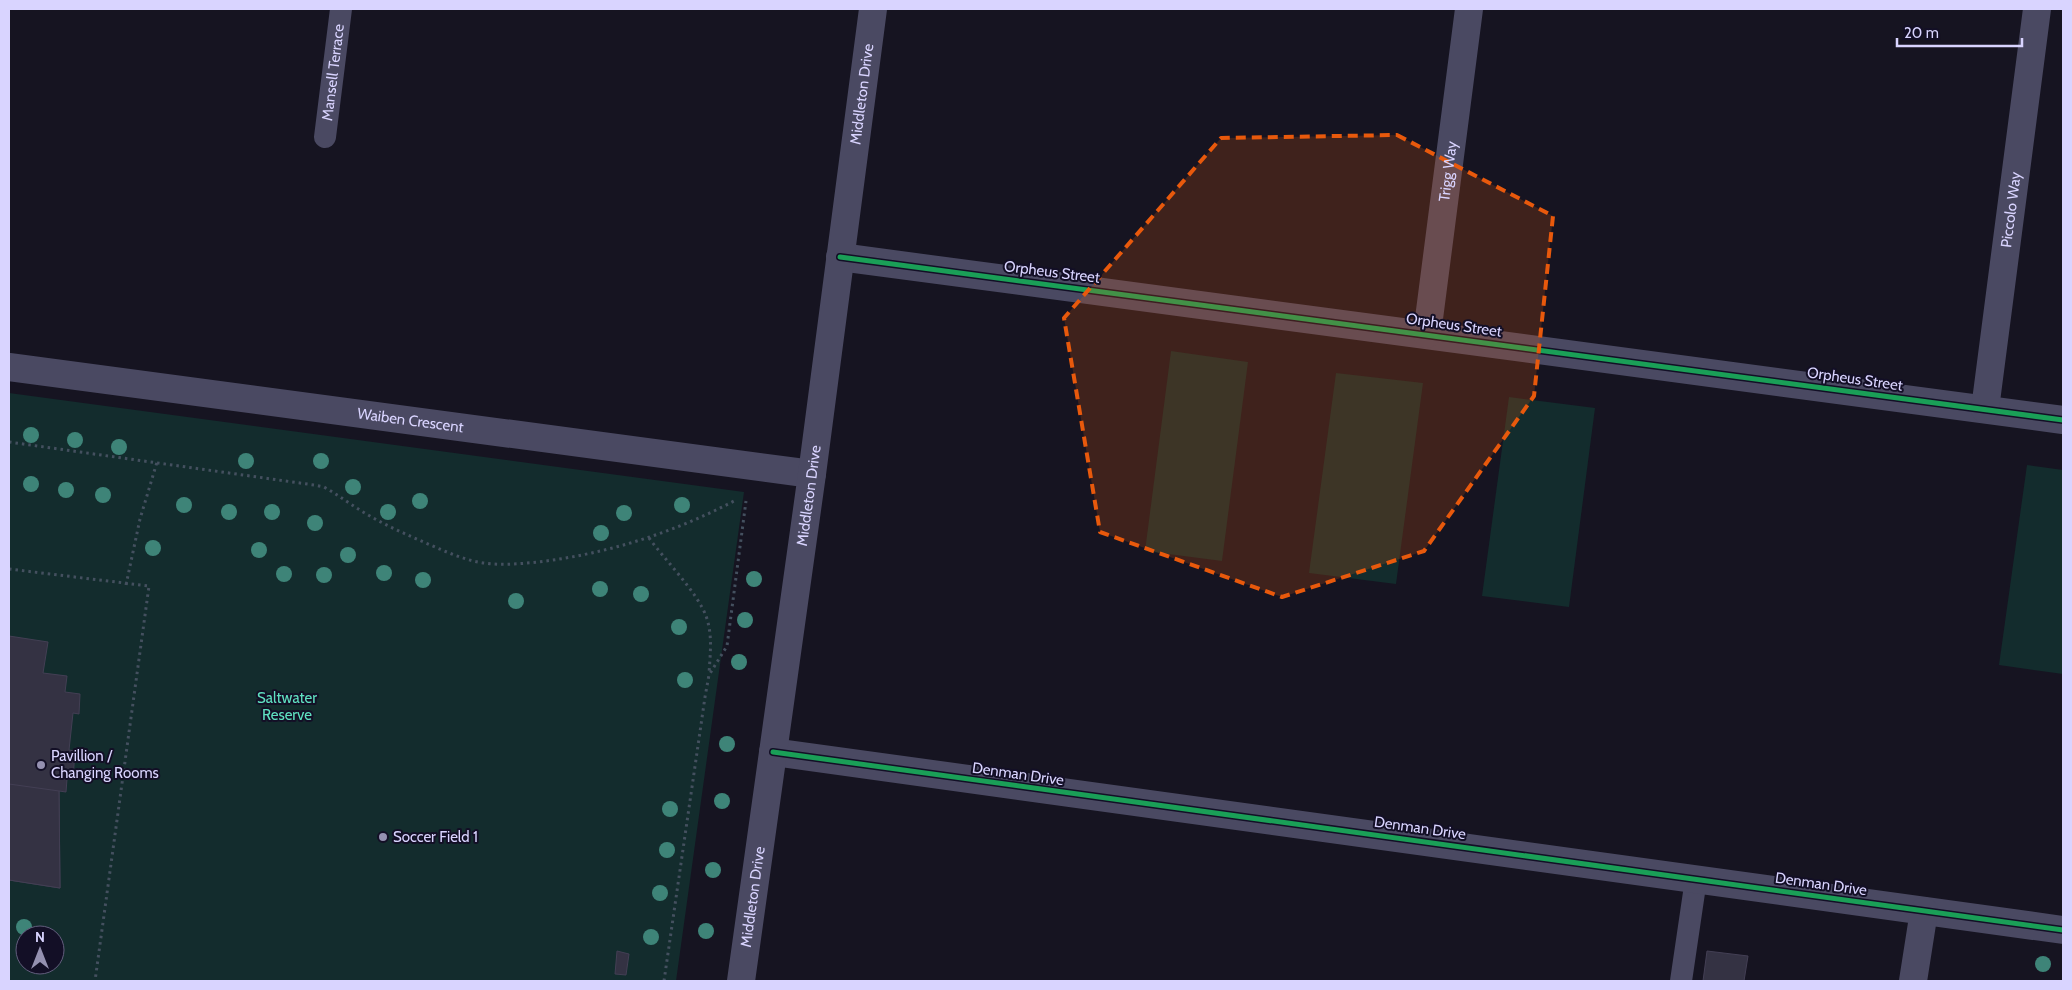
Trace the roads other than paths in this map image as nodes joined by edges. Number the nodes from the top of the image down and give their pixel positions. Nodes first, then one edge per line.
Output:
1 (341, 9) edge
2 (873, 9) edge
3 (1469, 9) edge
4 (2037, 9) edge
5 (325, 137) dead end
6 (840, 257) junction
7 (1427, 334) junction
8 (9, 367) edge
9 (1985, 409) junction
10 (2063, 420) edge
11 (812, 474) junction
12 (773, 752) junction
13 (1696, 879) junction
14 (1924, 910) junction
15 (2063, 930) edge
16 (741, 981) edge
17 (1681, 981) edge
18 (1913, 981) edge

1 - 5 lane, Mansell Terrace
2 - 6 street, Middleton Drive
3 - 7 street, Trigg Way
4 - 9 street, Piccolo Way
6 - 7 street, Orpheus Street
6 - 11 street, Middleton Drive
7 - 9 street, Orpheus Street
8 - 11 street, Waiben Crescent
9 - 10 street, Orpheus Street
11 - 12 street, Middleton Drive
12 - 13 street, Denman Drive
12 - 16 street, Middleton Drive
13 - 14 street, Denman Drive
13 - 17 lane
14 - 15 street, Denman Drive
14 - 18 street

